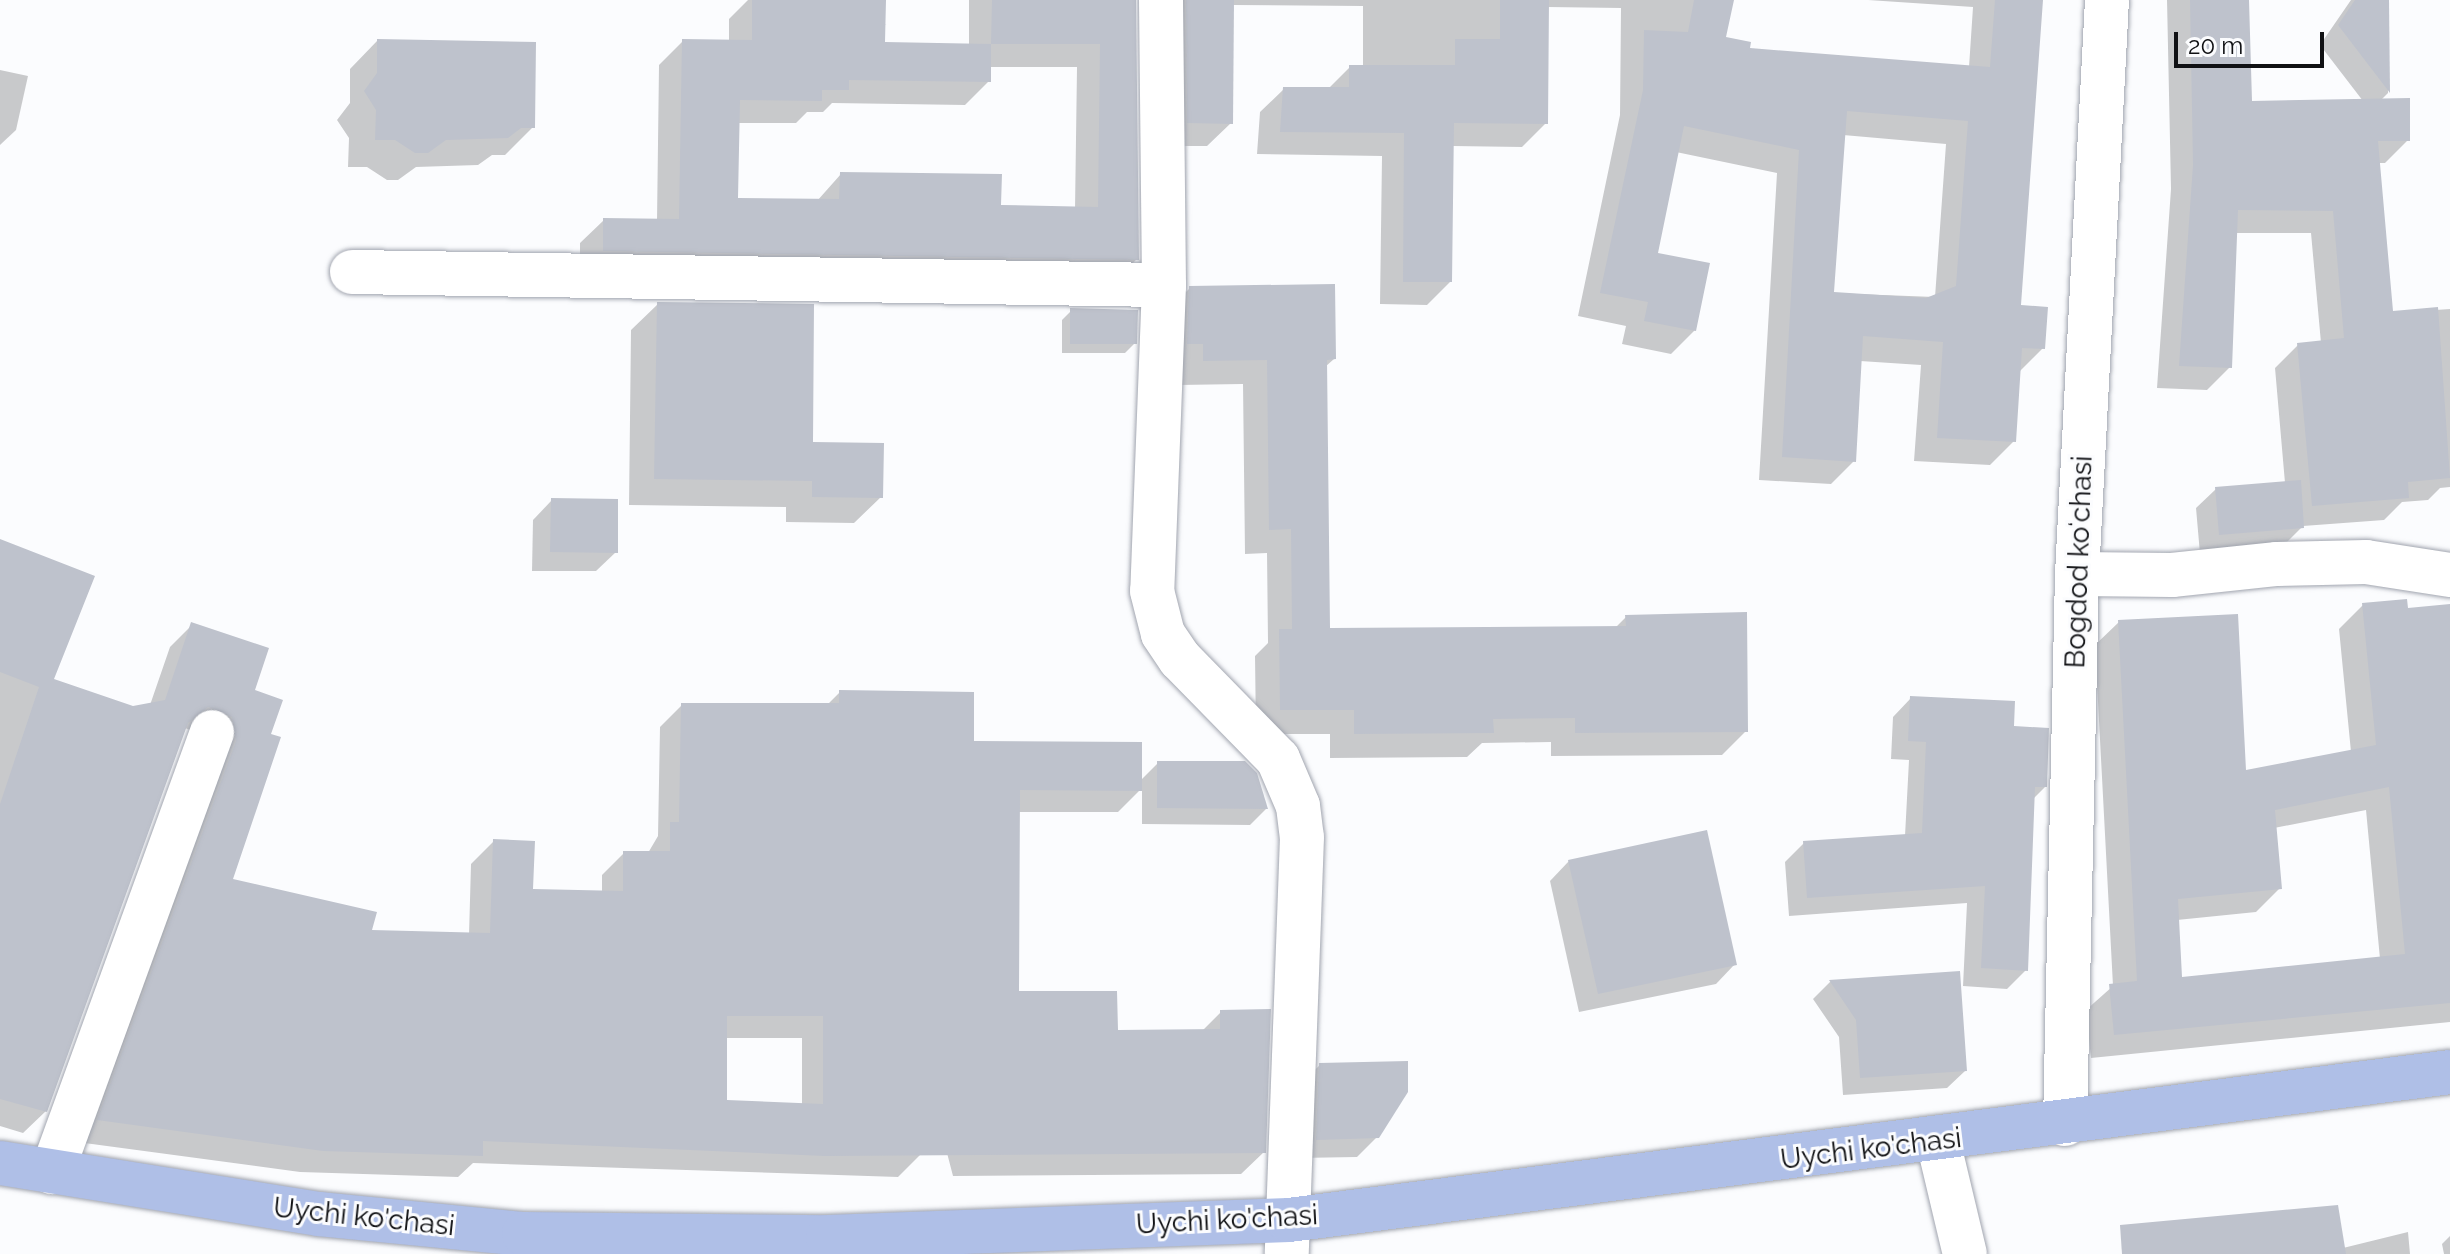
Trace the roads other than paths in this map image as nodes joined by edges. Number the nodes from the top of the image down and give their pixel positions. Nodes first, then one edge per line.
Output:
1 (1161, 0) edge
2 (2107, 0) edge
3 (352, 272) dead end
4 (1164, 285) junction
5 (2077, 574) junction
6 (2450, 575) edge
7 (212, 732) dead end
8 (2450, 1072) edge
9 (2065, 1124) junction
10 (1938, 1141) junction
11 (0, 1163) edge
12 (52, 1172) junction
13 (1288, 1237) edge
14 (1965, 1254) edge

1 - 4 street
2 - 5 street, Bogdod koʻchasi
3 - 4 street
4 - 13 street
5 - 6 street
5 - 9 street, Bogdod koʻchasi
7 - 12 street
8 - 9 main road, Uychi ko'chasi
9 - 10 main road, Uychi ko'chasi
10 - 13 main road, Uychi ko'chasi
10 - 14 street
11 - 12 main road, Uychi ko'chasi
12 - 13 main road, Uychi ko'chasi

